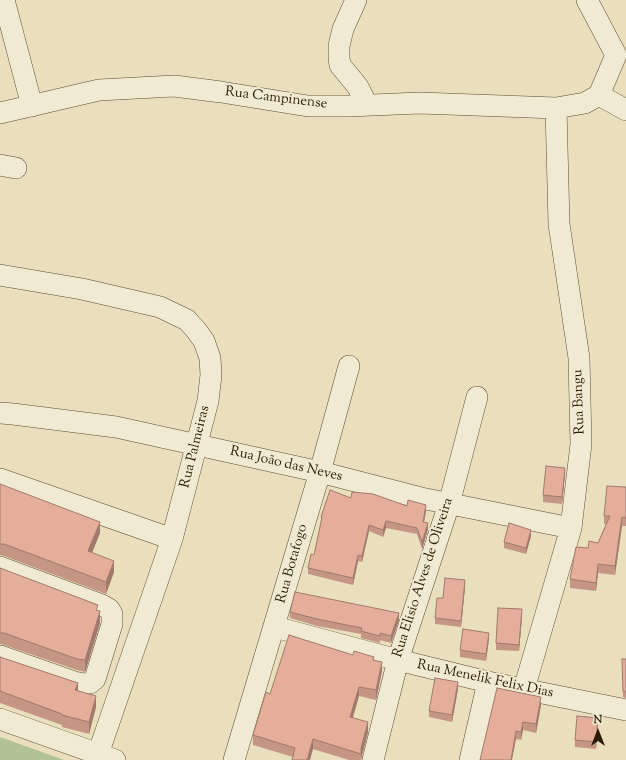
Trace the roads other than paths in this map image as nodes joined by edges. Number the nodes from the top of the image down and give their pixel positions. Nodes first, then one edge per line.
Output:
1 (4, 0) edge
2 (356, 0) edge
3 (587, 0) edge
4 (621, 54) edge
5 (599, 95) junction
6 (367, 105) junction
7 (32, 106) junction
8 (556, 108) junction
9 (626, 110) edge
10 (0, 113) edge
11 (0, 275) edge
12 (349, 366) dead end
13 (477, 397) dead end
14 (0, 413) edge
15 (197, 445) junction
16 (320, 472) junction
17 (0, 479) edge
18 (448, 504) junction
19 (571, 528) junction
20 (172, 539) junction
21 (0, 567) edge
22 (275, 627) junction
23 (0, 656) edge
24 (398, 660) junction
25 (488, 682) junction
26 (524, 689) junction
27 (626, 710) edge
28 (0, 719) edge
29 (103, 758) edge
30 (234, 760) edge
31 (373, 760) edge
32 (470, 760) edge

1 - 7 street
2 - 6 street
3 - 4 street
4 - 5 street
5 - 8 street, Rua Campinense
5 - 9 street
6 - 7 street, Rua Campinense
6 - 8 street, Rua Campinense
7 - 10 street, Rua Campinense
8 - 19 street, Rua Bangu
11 - 15 street, Rua Palmeiras
12 - 16 street, Rua Botafogo
13 - 18 street, Rua Elisio Alves de Oliveira
14 - 15 street, Rua João das Neves
15 - 16 street, Rua João das Neves
15 - 20 street, Rua Palmeiras
16 - 18 street, Rua João das Neves
16 - 22 street, Rua Botafogo
17 - 20 street
18 - 19 street, Rua João das Neves
18 - 24 street, Rua Elisio Alves de Oliveira
19 - 26 street, Rua Bangu
20 - 29 street, Rua Palmeiras
21 - 23 street
22 - 24 street, Rua Menelik Felix Dias
22 - 30 street, Rua Botafogo
24 - 25 street, Rua Menelik Felix Dias
24 - 31 street, Rua Elisio Alves de Oliveira
25 - 26 street, Rua Menelik Felix Dias
25 - 32 street
26 - 27 street, Rua Menelik Felix Dias
28 - 29 street

